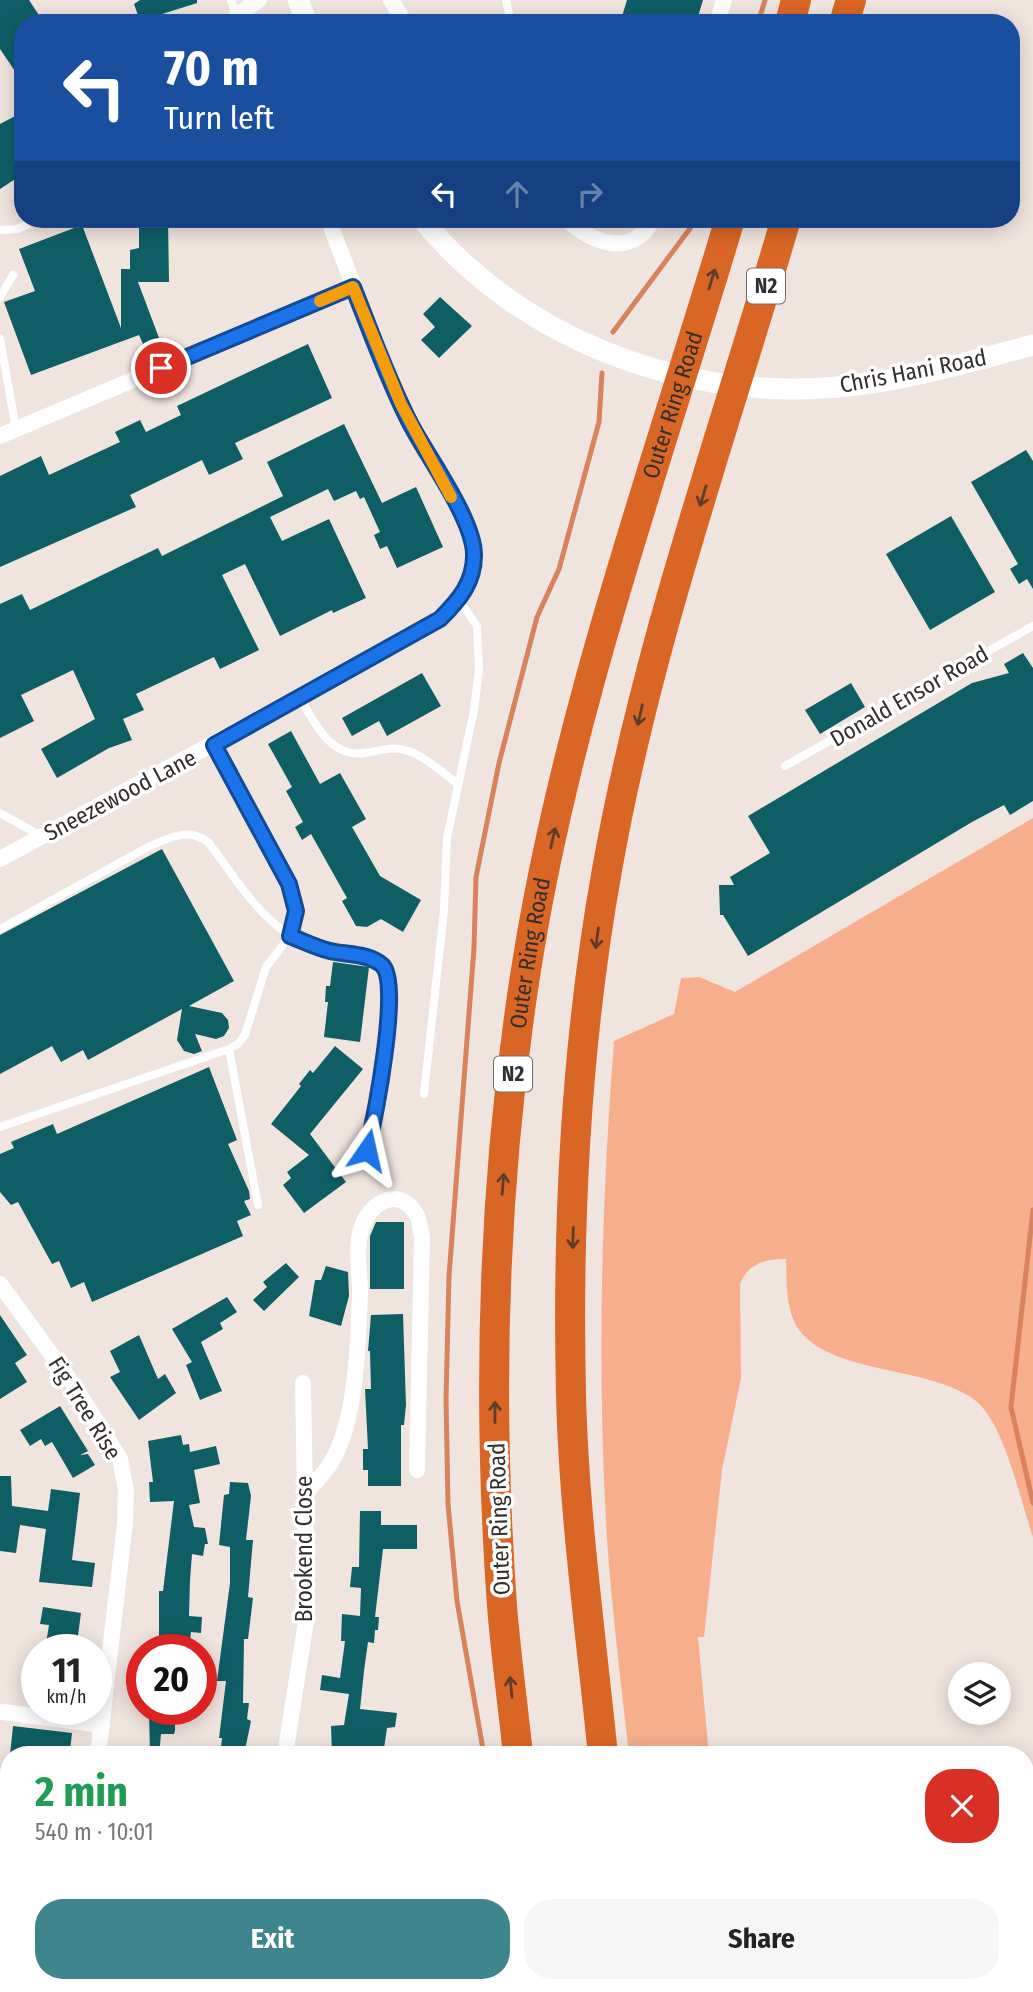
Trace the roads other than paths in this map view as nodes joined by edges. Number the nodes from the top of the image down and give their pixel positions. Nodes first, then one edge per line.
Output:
1 (259, 0) edge
2 (236, 13) edge
3 (20, 228) edge
4 (331, 228) edge
5 (431, 228) edge
6 (575, 228) edge
7 (646, 228) edge
8 (727, 228) edge
9 (783, 228) edge
10 (0, 230) edge
11 (13, 275) dead end
12 (353, 287) junction
13 (0, 297) edge
14 (0, 339) edge
15 (1033, 345) edge
16 (16, 429) junction
17 (0, 436) edge
18 (459, 600) junction
19 (1033, 626) edge
20 (300, 698) junction
21 (214, 745) junction
22 (785, 766) dead end
23 (458, 784) junction
24 (0, 813) edge
25 (43, 837) junction
26 (0, 859) edge
27 (0, 929) edge
28 (290, 936) junction
29 (229, 1049) junction
30 (424, 1094) dead end
31 (0, 1127) edge
32 (357, 1164) dead end
33 (258, 1205) dead end
34 (0, 1284) edge
35 (303, 1383) dead end
36 (417, 1470) dead end
37 (305, 1493) junction
38 (112, 1637) edge
39 (3, 1712) dead end
40 (21, 1714) edge
41 (102, 1725) edge
42 (99, 1746) edge
43 (286, 1746) edge
44 (517, 1746) edge
45 (602, 1746) edge

1 - 2 street
3 - 10 lane
4 - 12 street, Sneezewood Lane
5 - 15 street, Chris Hani Road
6 - 7 street
44 -> 8 highway, Outer Ring Road / N2
9 -> 45 highway, N2
11 - 13 lane
12 - 16 street
12 - 18 street, Sneezewood Lane
14 - 16 lane
16 - 17 street
18 - 20 street, Sneezewood Lane
18 - 23 lane
19 - 22 lane, Donald Ensor Road
20 - 21 street, Sneezewood Lane
20 - 23 lane
21 - 25 street, Sneezewood Lane
21 - 28 lane
23 - 30 lane
24 - 25 lane
25 - 26 street, Sneezewood Lane
27 - 28 lane
28 - 29 lane
28 - 32 lane
29 - 31 lane
29 - 33 lane
34 - 38 street, Fig Tree Rise
35 - 37 street, Brookend Close
36 - 37 street
37 - 43 street, Brookend Close
39 - 40 street
41 - 42 street, Fig Tree Rise

